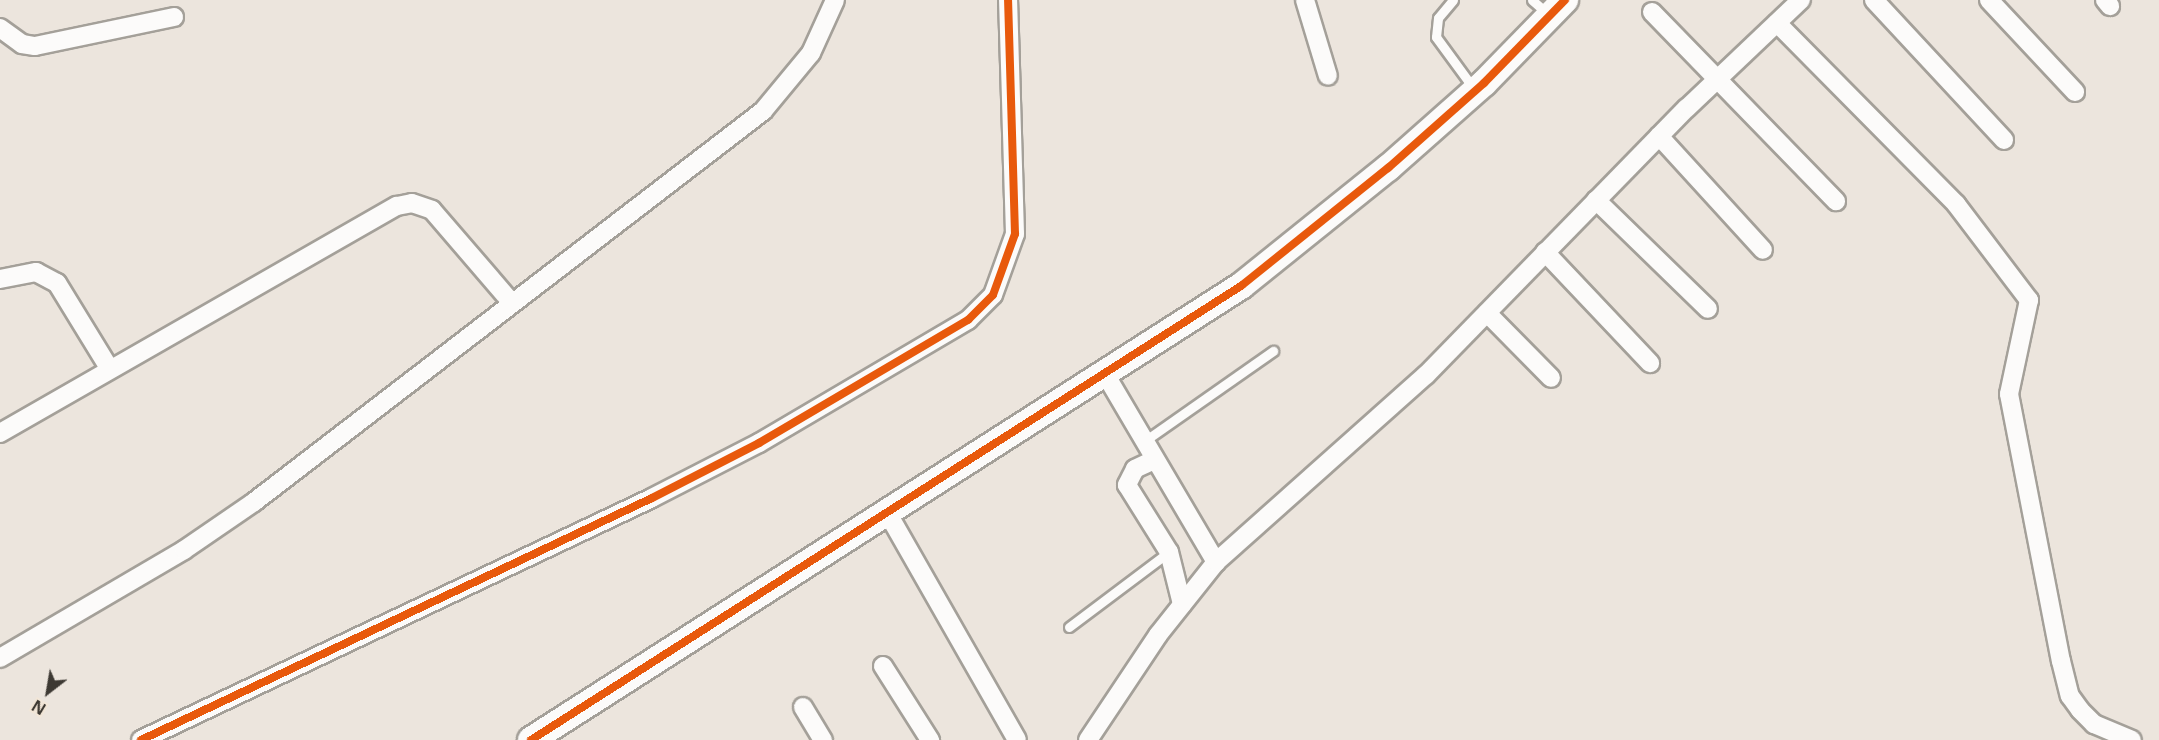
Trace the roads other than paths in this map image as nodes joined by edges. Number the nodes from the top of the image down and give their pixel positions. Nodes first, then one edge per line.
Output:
1 (835, 0) edge
2 (1008, 0) edge
3 (1305, 0) edge
4 (1453, 0) edge
5 (1801, 0) edge
6 (1874, 0) edge
7 (1989, 0) edge
8 (1549, 5) edge
9 (1652, 12) dead end
10 (174, 17) dead end
11 (1777, 22) junction
12 (0, 28) edge
13 (1328, 76) dead end
14 (1717, 79) junction
15 (1475, 90) junction
16 (2074, 92) dead end
17 (1659, 136) junction
18 (2004, 140) dead end
19 (1596, 200) junction
20 (1836, 201) dead end
21 (1763, 250) dead end
22 (1545, 252) junction
23 (0, 279) edge
24 (512, 303) junction
25 (1708, 309) dead end
26 (1487, 313) junction
27 (1273, 351) dead end
28 (1650, 363) dead end
29 (109, 368) junction
30 (1104, 372) junction
31 (1551, 378) dead end
32 (0, 433) edge
33 (1143, 442) junction
34 (1154, 460) junction
35 (887, 512) junction
36 (1169, 552) junction
37 (1216, 562) junction
38 (1182, 604) junction
39 (1069, 627) dead end
40 (0, 658) edge
41 (883, 666) dead end
42 (802, 707) dead end
43 (141, 740) edge
44 (531, 740) edge
45 (823, 740) edge
46 (930, 740) edge
47 (1017, 740) edge
48 (1088, 740) edge
49 (2132, 740) edge

1 - 24 street
2 - 43 street
3 - 13 street
4 - 15 lane
5 - 11 street
6 - 18 street
7 - 16 street
8 - 15 street
9 - 14 street
10 - 12 street
11 - 14 street
11 - 49 street
14 - 17 street
14 - 20 street
15 - 30 street
17 - 19 street
17 - 21 street
19 - 22 street
19 - 25 street
22 - 26 street
22 - 28 street
23 - 29 street
24 - 29 street
24 - 40 street
26 - 31 street
26 - 37 street
27 - 33 lane
29 - 32 street
30 - 33 street
30 - 35 street
33 - 34 street
34 - 36 street
34 - 37 street
35 - 44 street
35 - 47 street
36 - 38 street
36 - 39 lane
37 - 38 street
38 - 48 street
41 - 46 street
42 - 45 street

